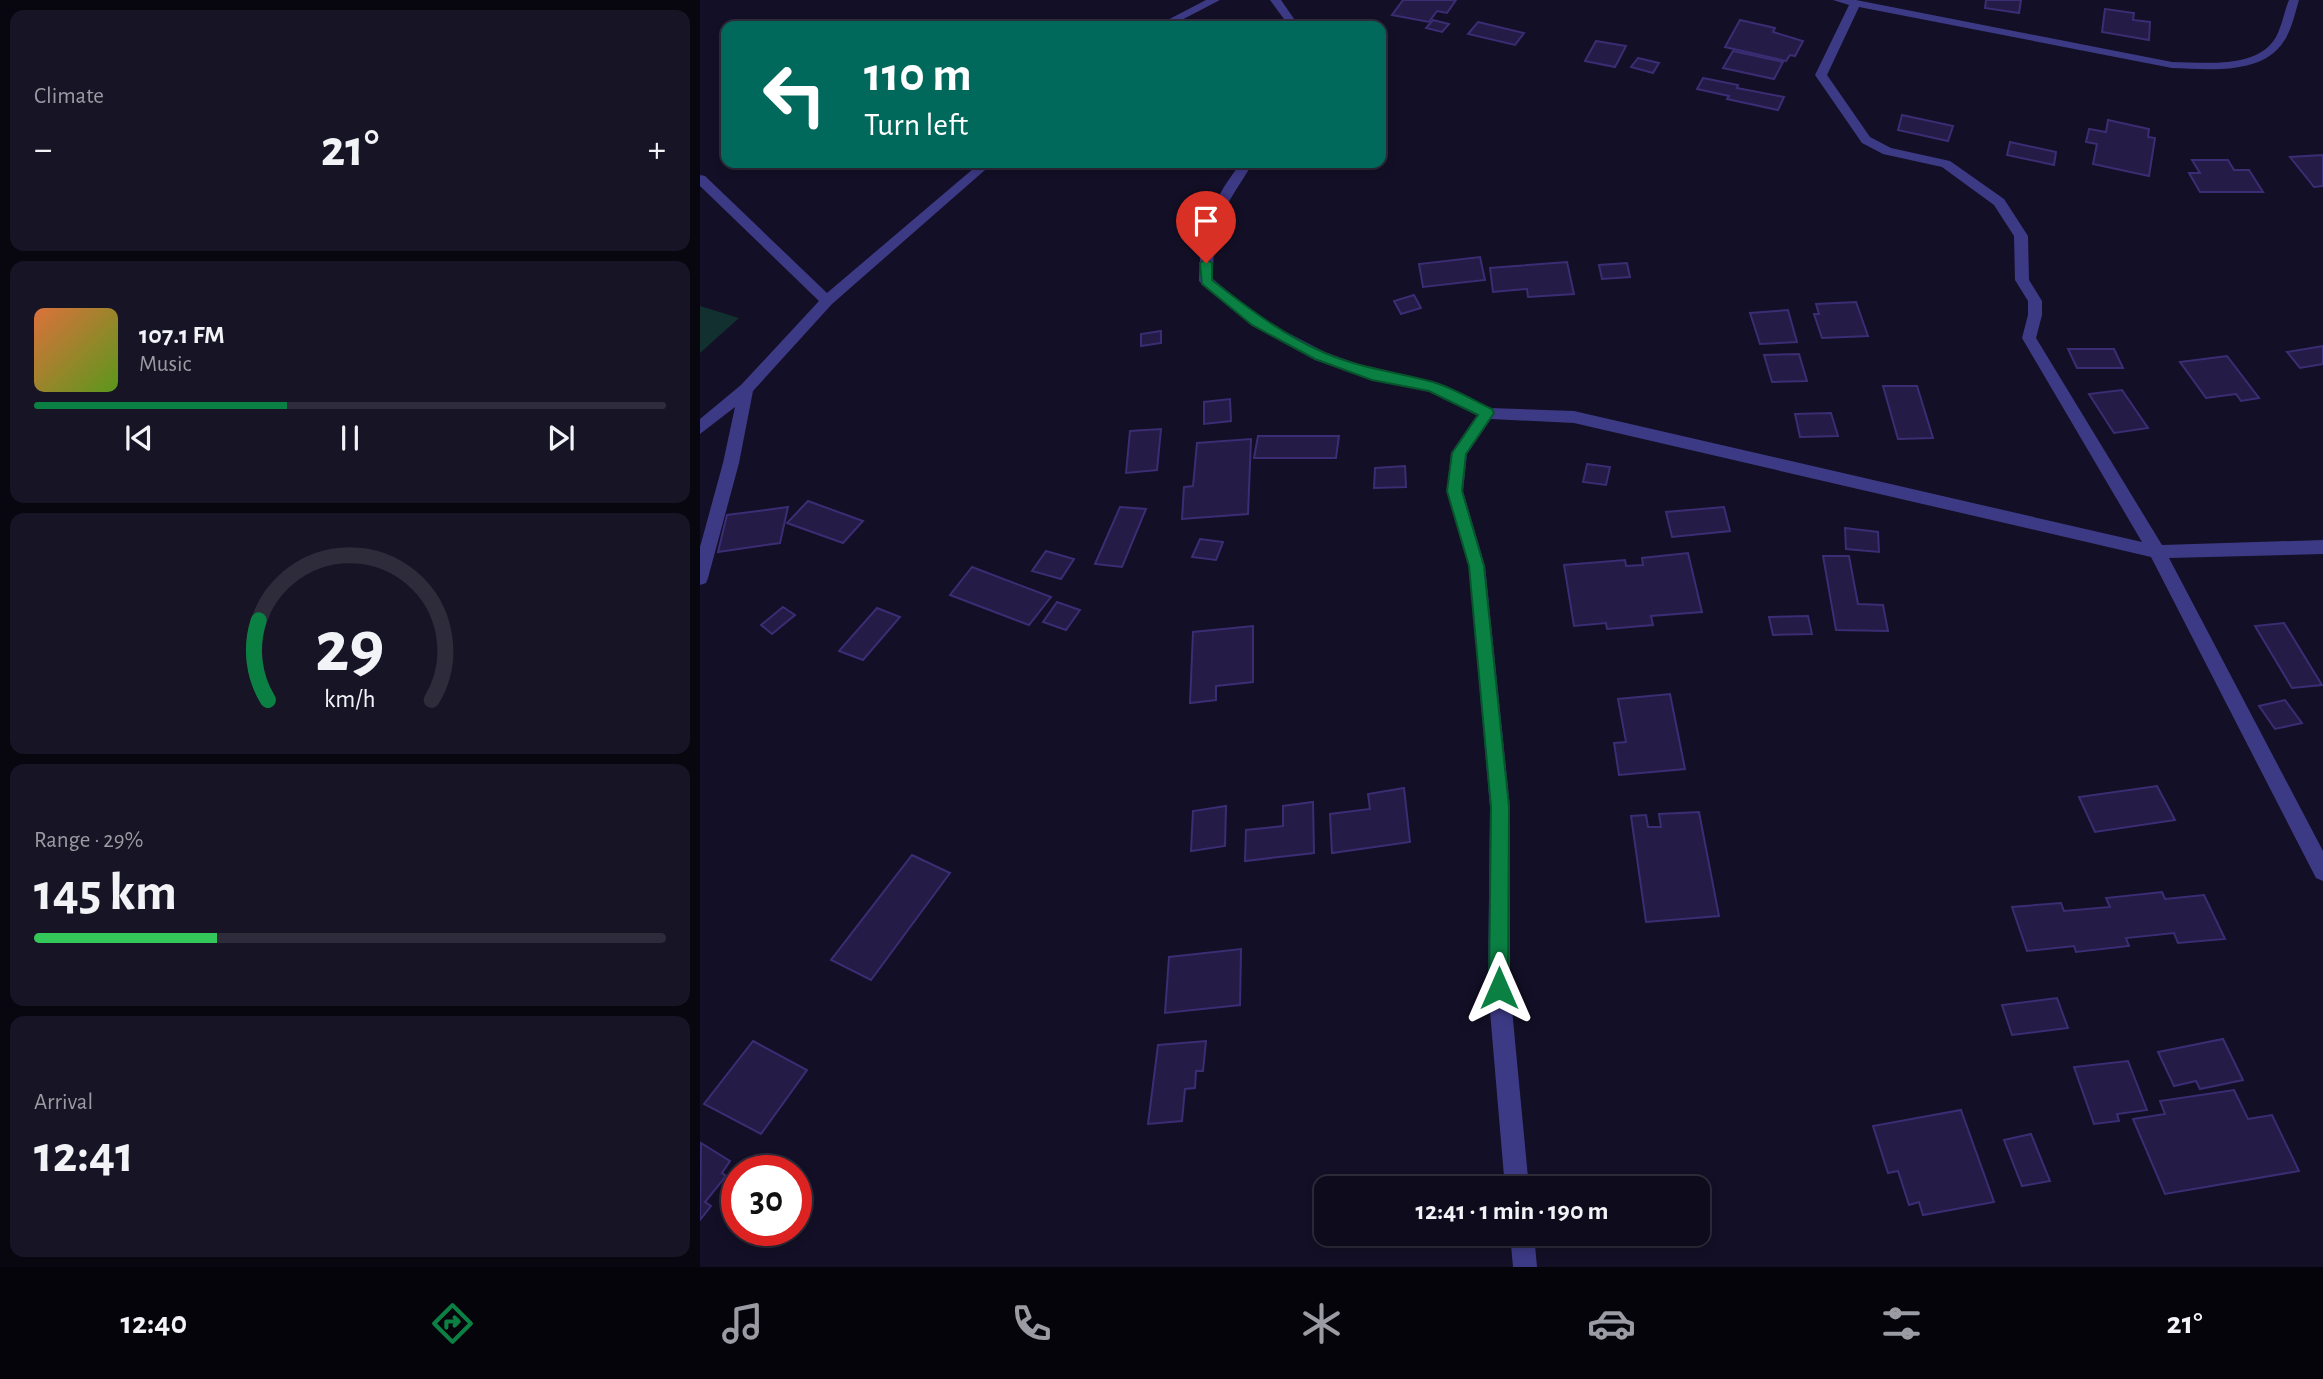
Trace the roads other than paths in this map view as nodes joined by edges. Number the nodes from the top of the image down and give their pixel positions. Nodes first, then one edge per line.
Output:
1 (1215, 0) edge
2 (1275, 0) edge
3 (1838, 0) edge
4 (2294, 0) edge
5 (1855, 3) junction
6 (1172, 21) edge
7 (1290, 21) edge
8 (981, 168) edge
9 (1243, 168) edge
10 (700, 178) edge
11 (827, 301) junction
12 (746, 390) junction
13 (1487, 413) junction
14 (700, 428) edge
15 (2323, 547) edge
16 (2157, 552) junction
17 (700, 578) edge
18 (2323, 871) edge
19 (1516, 1176) edge
20 (1523, 1246) edge
21 (1525, 1267) edge

1 - 6 street
2 - 7 street
3 - 5 street
4 - 5 street
5 - 16 street
8 - 11 street
9 - 13 street
10 - 11 street
11 - 12 street
12 - 14 street
12 - 17 street
13 - 16 street
13 - 19 street
15 - 16 street
16 - 18 street
20 - 21 street

